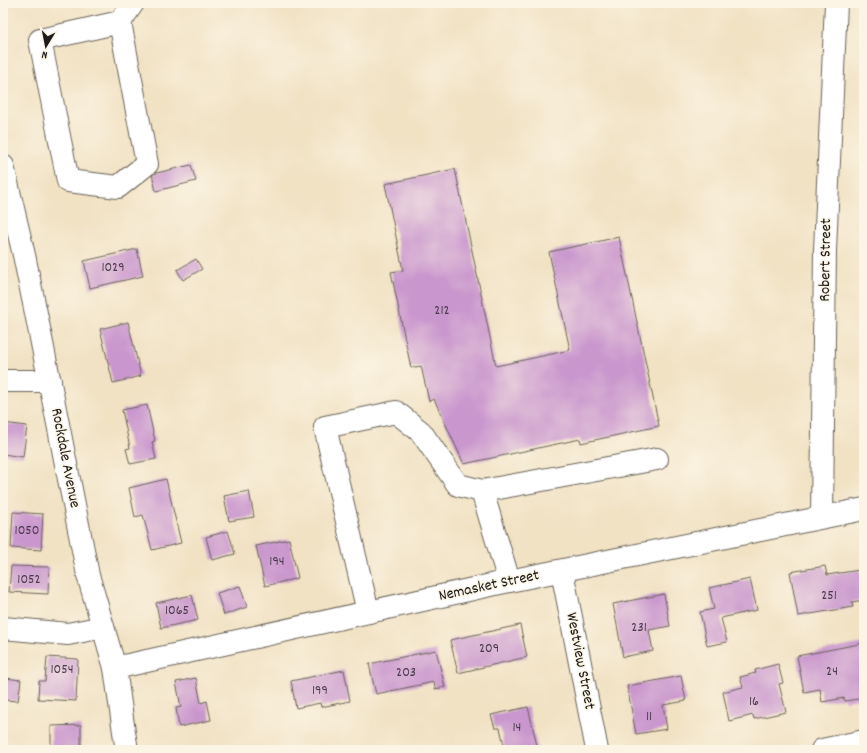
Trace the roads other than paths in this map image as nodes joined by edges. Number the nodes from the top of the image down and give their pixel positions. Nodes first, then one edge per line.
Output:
1 (133, 3) edge
2 (836, 3) edge
3 (120, 22) junction
4 (3, 166) edge
5 (3, 381) edge
6 (50, 381) junction
7 (657, 459) dead end
8 (482, 490) junction
9 (864, 509) edge
10 (822, 517) junction
11 (562, 571) junction
12 (509, 581) junction
13 (368, 612) junction
14 (103, 627) junction
15 (3, 628) edge
16 (115, 668) junction
17 (864, 741) edge
18 (127, 750) edge
19 (597, 750) edge
20 (822, 750) edge

1 - 3 street
2 - 10 street, Robert Street
3 - 3 street
4 - 6 street, Rockdale Avenue
5 - 6 street
6 - 14 street, Rockdale Avenue
7 - 8 street
8 - 12 street
8 - 13 street
9 - 10 street, Nemasket Street
10 - 11 street, Nemasket Street
11 - 12 street, Nemasket Street
11 - 19 street, Westview Street
12 - 13 street, Nemasket Street
13 - 16 street, Nemasket Street
14 - 15 street
14 - 16 street, Rockdale Avenue
16 - 18 street, Rockdale Avenue
17 - 20 street

